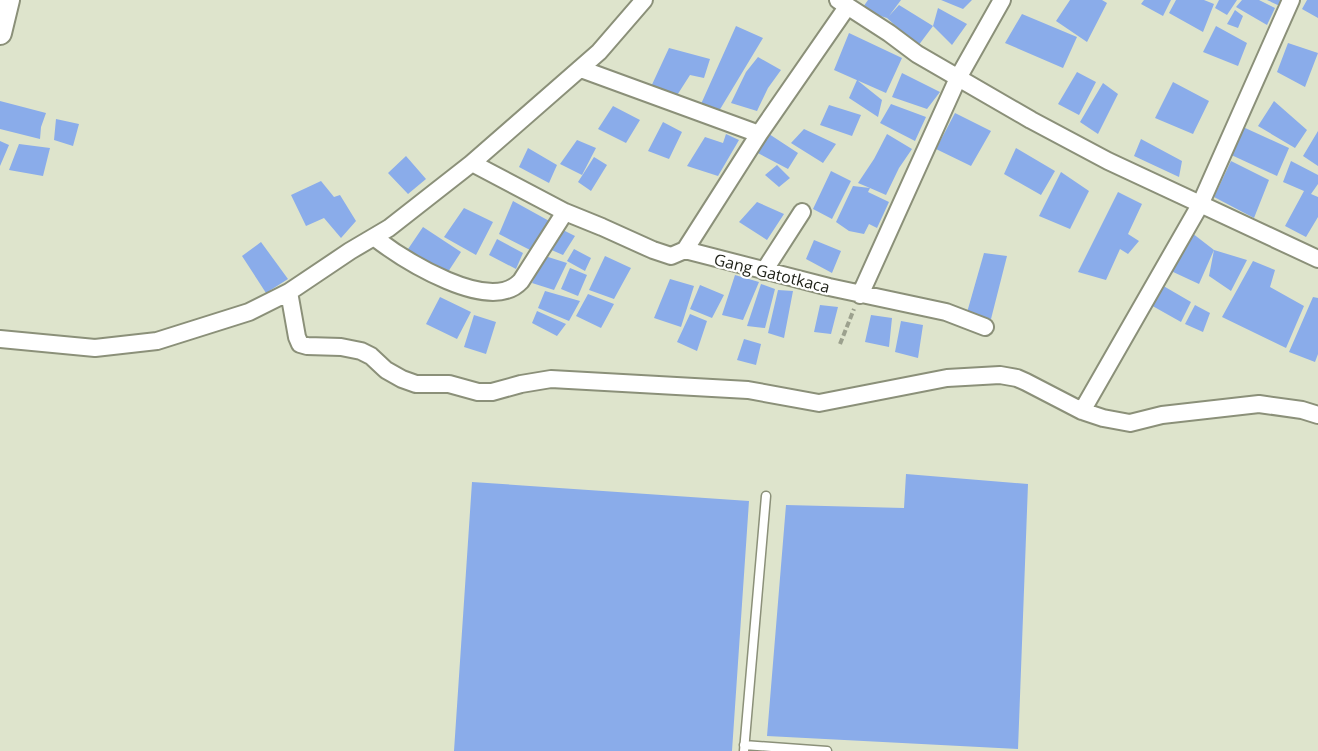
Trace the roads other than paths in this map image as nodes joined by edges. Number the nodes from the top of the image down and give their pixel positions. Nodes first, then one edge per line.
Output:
1 (644, 0) edge
2 (1002, 0) edge
3 (1291, 0) edge
4 (843, 4) edge
5 (581, 69) junction
6 (958, 78) junction
7 (759, 134) junction
8 (472, 163) junction
9 (1200, 205) junction
10 (565, 213) junction
11 (801, 213) dead end
12 (375, 238) junction
13 (685, 250) junction
14 (1318, 260) edge
15 (764, 271) junction
16 (289, 292) junction
17 (860, 295) junction
18 (985, 327) dead end
19 (0, 339) edge
20 (1082, 411) junction
21 (1318, 415) edge
22 (766, 496) dead end
23 (744, 748) edge
24 (827, 751) edge

1 - 5 street
2 - 6 street
3 - 9 street
4 - 6 street
4 - 7 street
5 - 7 street
5 - 8 street
6 - 9 street
6 - 17 street
7 - 13 street
8 - 10 street, Gang Gatotkaca
8 - 12 street
9 - 14 street
9 - 20 street
10 - 12 street
10 - 13 street, Gang Gatotkaca
11 - 15 street
12 - 16 street
13 - 15 street, Gang Gatotkaca
15 - 17 street, Gang Gatotkaca
16 - 19 street
16 - 20 street
17 - 18 street, Gang Gatotkaca
20 - 21 street
22 - 23 lane
23 - 24 lane

